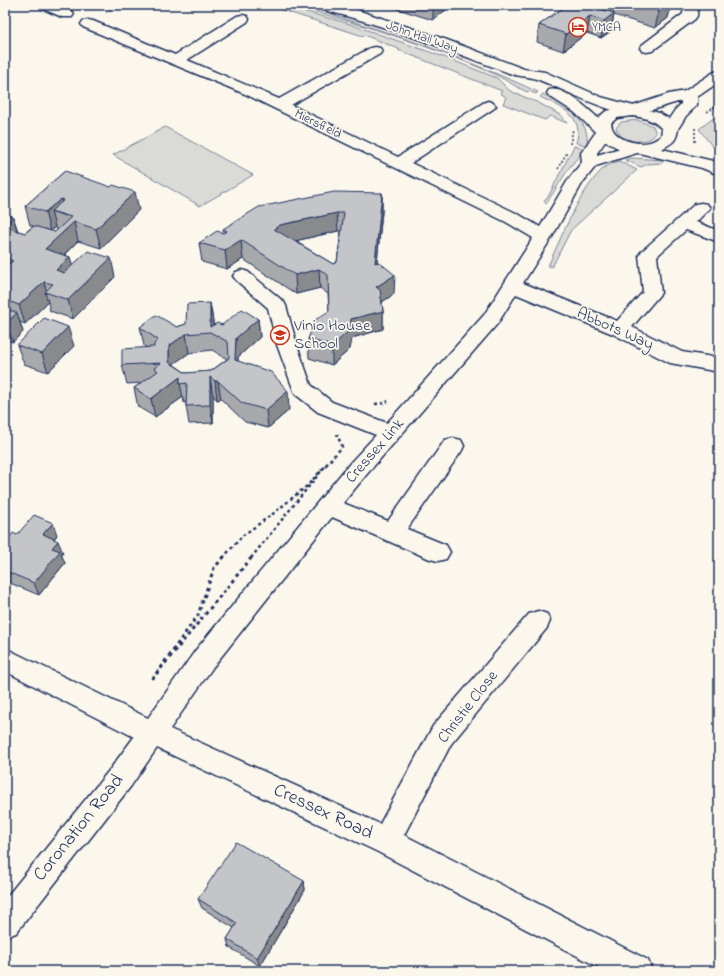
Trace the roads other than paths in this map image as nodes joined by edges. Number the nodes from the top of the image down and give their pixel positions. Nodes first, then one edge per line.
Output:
1 (46, 5) edge
2 (321, 5) edge
3 (691, 5) edge
4 (67, 14) dead end
5 (242, 19) dead end
6 (88, 24) dead end
7 (647, 48) dead end
8 (375, 51) dead end
9 (177, 60) junction
10 (522, 73) junction
11 (719, 76) edge
12 (689, 95) junction
13 (280, 105) junction
14 (488, 106) dead end
15 (632, 111) junction
16 (670, 131) junction
17 (603, 132) junction
18 (638, 148) junction
19 (590, 163) junction
20 (400, 164) junction
21 (713, 167) edge
22 (701, 208) dead end
23 (684, 223) junction
24 (543, 237) junction
25 (719, 237) edge
26 (242, 276) dead end
27 (512, 286) junction
28 (620, 329) junction
29 (719, 365) edge
30 (390, 432) junction
31 (453, 446) dead end
32 (328, 506) junction
33 (392, 533) junction
34 (438, 552) dead end
35 (538, 621) dead end
36 (5, 659) edge
37 (152, 733) junction
38 (386, 841) junction
39 (5, 922) edge
40 (637, 971) edge

1 - 4 main road
2 - 10 main road, John Hall Way
3 - 7 main road
5 - 9 main road
6 - 9 main road, Miersfield
8 - 13 main road
9 - 13 main road, Miersfield
10 - 15 main road, John Hall Way
10 - 17 main road, John Hall Way
11 - 12 main road
12 - 15 main road
12 - 16 main road
13 - 20 main road, Miersfield
14 - 20 main road
15 - 16 main road, John Hall Way
15 - 17 main road, Cressex Link
16 - 18 main road
16 - 21 main road
17 - 18 main road, John Hall Way
17 - 19 main road, Cressex Link
18 - 19 main road
18 - 21 main road
19 - 24 main road, Cressex Link
20 - 24 main road, Miersfield
22 - 23 main road
23 - 25 main road
23 - 28 main road
24 - 27 main road, Cressex Link
26 - 30 main road
27 - 28 main road, Abbots Way
27 - 30 main road, Cressex Link
28 - 29 main road, Abbots Way
30 - 32 main road, Cressex Link
31 - 33 main road
32 - 33 main road
32 - 37 main road, Cressex Link
33 - 34 main road
35 - 38 main road, Christie Close
36 - 37 main road, Cressex Road
37 - 38 main road, Cressex Road
37 - 39 main road, Coronation Road
38 - 40 main road, Cressex Road

